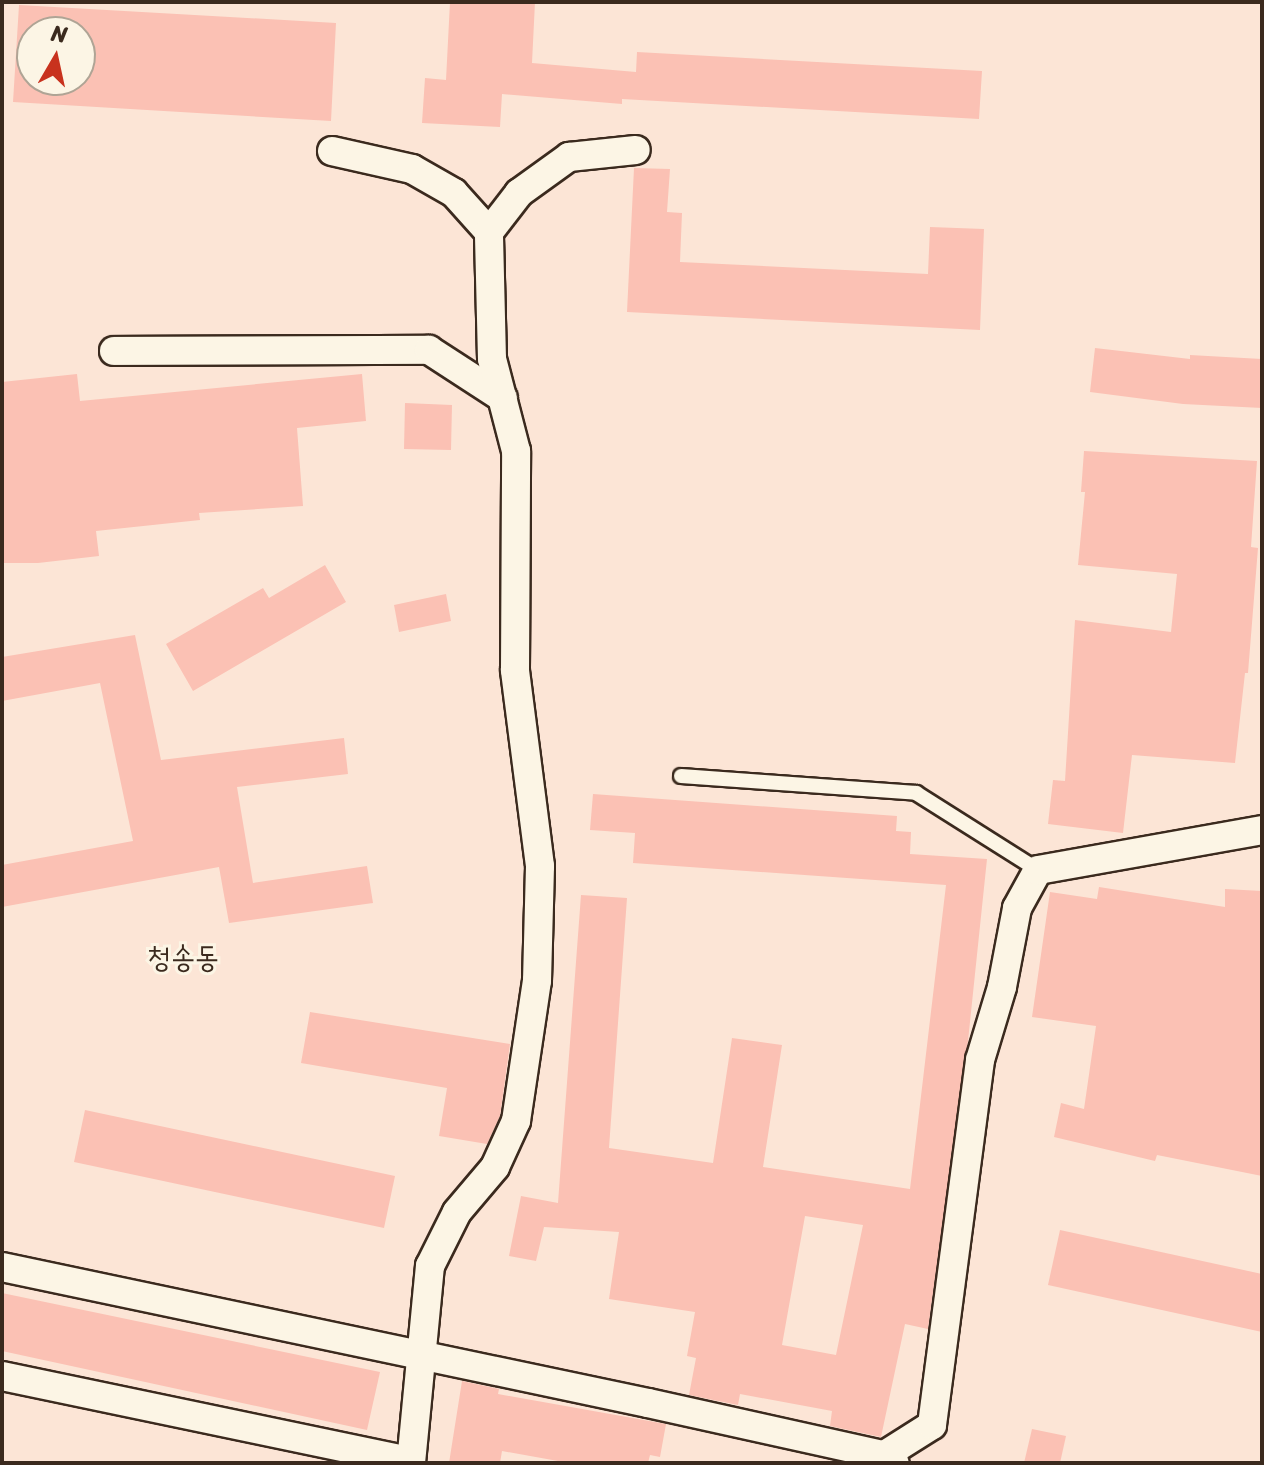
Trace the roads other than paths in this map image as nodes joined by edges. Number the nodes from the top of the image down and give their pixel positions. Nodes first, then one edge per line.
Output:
1 (636, 150) dead end
2 (332, 151) dead end
3 (489, 232) junction
4 (114, 351) dead end
5 (503, 398) junction
6 (681, 776) dead end
7 (1262, 830) edge
8 (1038, 870) junction
9 (2, 1267) edge
10 (423, 1356) junction
11 (2, 1376) edge
12 (883, 1460) edge
13 (410, 1462) edge

1 - 3 street
2 - 3 street
3 - 5 street
4 - 5 street
5 - 10 street
6 - 8 lane
7 - 8 street
8 - 12 street
9 - 10 street
10 - 12 street
10 - 13 street
11 - 13 street

